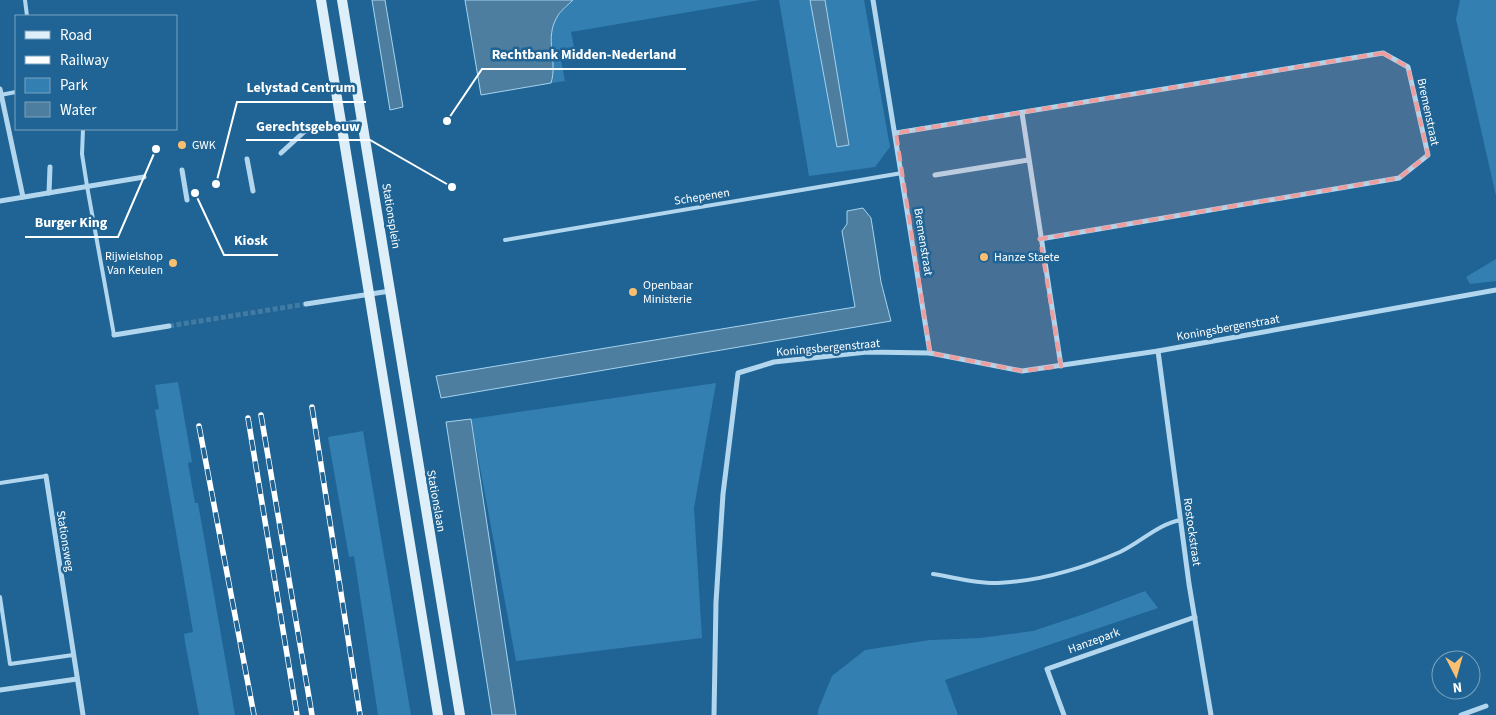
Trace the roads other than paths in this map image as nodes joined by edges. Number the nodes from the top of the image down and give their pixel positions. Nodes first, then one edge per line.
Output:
1 (24, 0) edge
2 (321, 0) edge
3 (342, 0) edge
4 (873, 0) edge
5 (27, 15) edge
6 (15, 92) edge
7 (0, 93) edge
8 (1022, 113) junction
9 (363, 121) junction
10 (340, 124) junction
11 (83, 130) edge
12 (896, 133) junction
13 (281, 153) dead end
14 (247, 159) dead end
15 (1028, 160) junction
16 (50, 167) dead end
17 (182, 170) dead end
18 (902, 173) junction
19 (935, 175) dead end
20 (144, 177) dead end
21 (87, 186) junction
22 (253, 192) dead end
23 (49, 193) junction
24 (23, 197) junction
25 (187, 200) dead end
26 (0, 201) edge
27 (1040, 239) junction
28 (505, 240) dead end
29 (1496, 290) edge
30 (390, 291) junction
31 (368, 294) junction
32 (306, 304) tunnel mouth
33 (169, 326) tunnel mouth
34 (114, 336) joint
35 (1158, 351) junction
36 (930, 353) junction
37 (1061, 366) junction
38 (46, 476) joint
39 (0, 483) edge
40 (1181, 520) junction
41 (933, 574) dead end
42 (0, 597) edge
43 (1195, 616) junction
44 (73, 655) junction
45 (77, 679) junction
46 (0, 690) edge
47 (1486, 706) dead end
48 (83, 715) edge
49 (438, 715) edge
50 (460, 715) edge
51 (714, 715) edge
52 (1064, 715) edge
53 (1211, 715) edge
54 (1461, 715) edge

1 - 5 lane
2 - 10 main road
3 - 9 main road, Stationsplein
4 - 12 street, Bremenstraat
6 - 7 lane
7 - 24 street
8 - 12 street, Bremenstraat
8 - 15 street
8 - 27 street, Bremenstraat
9 - 10 street
9 - 30 main road, Stationsplein
10 - 13 street
10 - 31 main road
11 - 21 lane
12 - 18 street, Bremenstraat
14 - 22 street
15 - 19 street
15 - 27 street
16 - 23 street
17 - 25 street
18 - 28 lane, Schepenen
18 - 36 street, Bremenstraat
20 - 21 street
21 - 23 street
21 - 34 lane
23 - 24 street
24 - 26 street
27 - 37 street
29 - 35 street, Koningsbergenstraat
30 - 31 street
30 - 50 main road, Stationslaan
31 - 32 street
31 - 49 main road
33 - 34 street
35 - 37 street, Koningsbergenstraat
35 - 40 street, Rostockstraat
36 - 37 street, Koningsbergenstraat
36 - 51 street, Koningsbergenstraat
38 - 39 lane, Stationsweg
38 - 44 street, Stationsweg
40 - 41 lane
40 - 43 street, Rostockstraat
42 - 44 lane
43 - 52 street, Hanzepark
43 - 53 street, Rostockstraat
44 - 45 street, Stationsweg
45 - 46 street
45 - 48 street, Stationsweg
47 - 54 street

